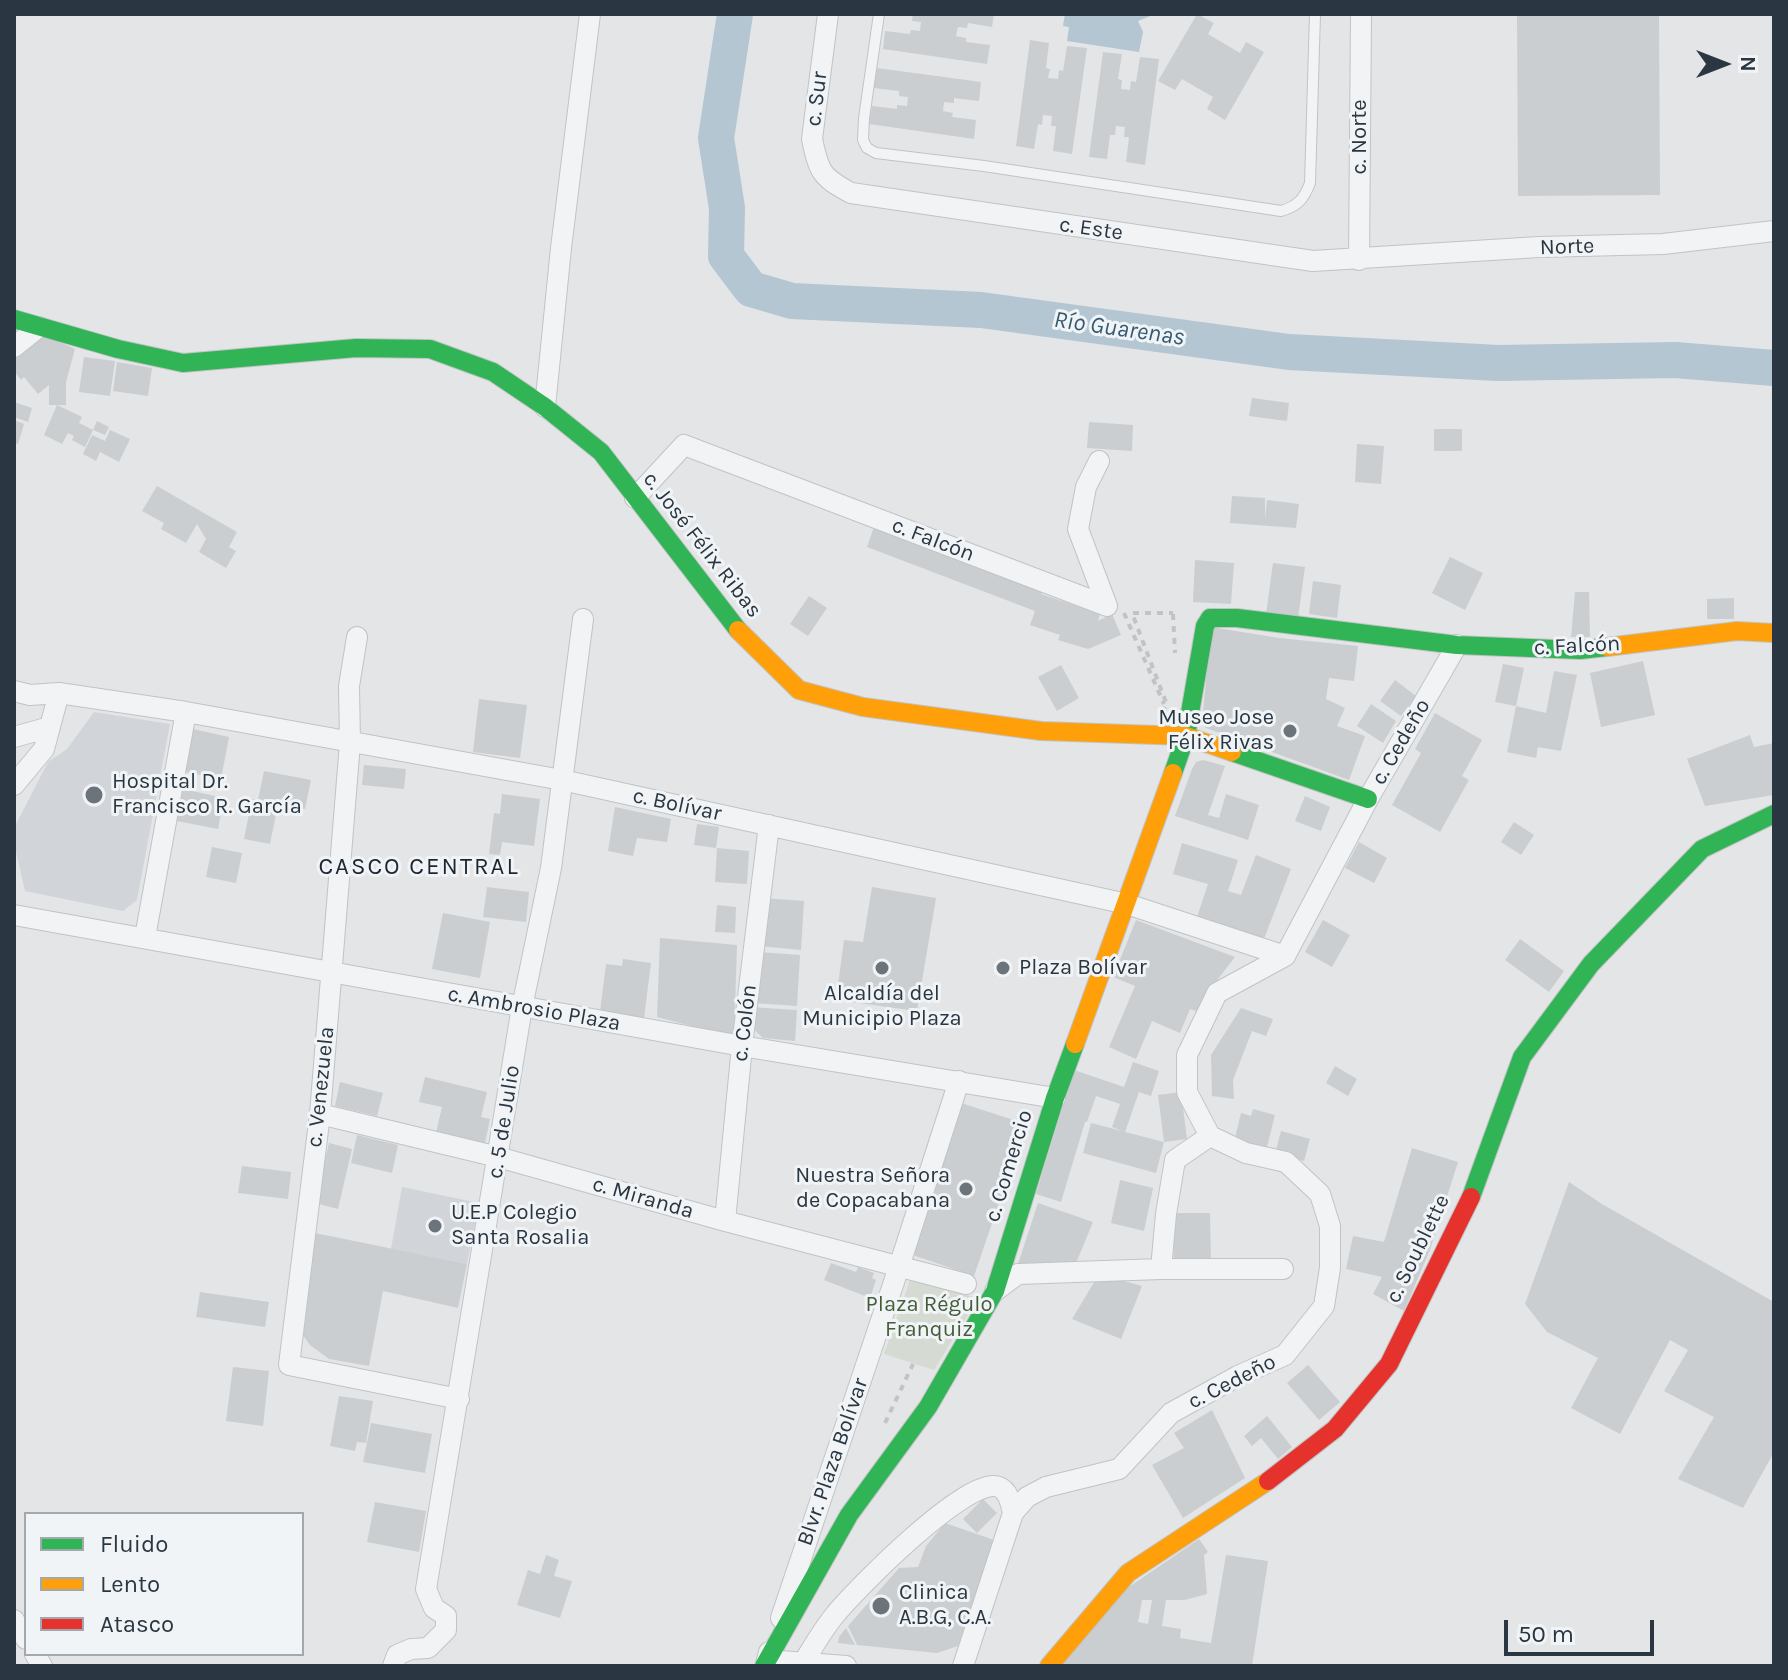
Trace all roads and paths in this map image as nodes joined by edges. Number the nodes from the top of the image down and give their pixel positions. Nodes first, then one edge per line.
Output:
1 (590, 14) edge
2 (828, 14) edge
3 (879, 14) edge
4 (1315, 14) edge
5 (1361, 14) edge
6 (827, 180) joint
7 (1774, 231) edge
8 (1359, 260) junction
9 (14, 319) edge
10 (39, 327) junction
11 (14, 347) edge
12 (545, 407) junction
13 (1099, 461) dead end
14 (635, 498) junction
15 (1115, 609) junction
16 (1173, 613) dead end
17 (1210, 618) junction
18 (583, 619) dead end
19 (1774, 633) edge
20 (357, 637) dead end
21 (1457, 645) junction
22 (14, 691) edge
23 (59, 693) junction
24 (186, 712) junction
25 (50, 727) junction
26 (1186, 736) junction
27 (14, 737) edge
28 (350, 743) junction
29 (562, 780) junction
30 (14, 785) edge
31 (1368, 799) junction
32 (1774, 814) edge
33 (769, 825) junction
34 (14, 894) edge
35 (1127, 904) junction
36 (19, 916) edge
37 (145, 937) junction
38 (1285, 956) junction
39 (333, 973) junction
40 (522, 1007) junction
41 (742, 1046) junction
42 (959, 1081) junction
43 (1055, 1098) junction
44 (320, 1114) junction
45 (1210, 1136) junction
46 (498, 1157) junction
47 (725, 1221) junction
48 (899, 1267) junction
49 (1161, 1269) junction
50 (1283, 1269) dead end
51 (966, 1284) dead end
52 (995, 1291) junction
53 (459, 1399) junction
54 (1013, 1513) junction
55 (766, 1663) edge
56 (803, 1663) junction
57 (393, 1666) edge
58 (846, 1666) edge
59 (963, 1666) edge
60 (1049, 1666) edge

1 - 12 street
2 - 6 street, c. Sur
3 - 4 lane
5 - 8 street, c. Norte
6 - 8 street, c. Este
7 - 8 street, Norte
9 - 10 street, c. José Félix Ribas
10 - 11 street
10 - 12 street, c. José Félix Ribas
12 - 14 street, c. José Félix Ribas
13 - 15 street
14 - 15 street, c. Falcón
14 - 26 street, c. José Félix Ribas
15 - 16 path
15 - 17 path
17 - 21 street, c. Falcón
17 - 26 street, c. Comercio
18 - 29 street, c. 5 de Julio
19 - 21 street, c. Falcón
20 - 28 street, c. Venezuela
21 - 31 street, c. Cedeño
22 - 23 street, c. Bolívar
23 - 24 street, c. Bolívar
23 - 25 street
24 - 28 street, c. Bolívar
24 - 37 street
25 - 27 street
25 - 30 street
26 - 31 street, c. José Félix Ribas
26 - 35 street, c. Comercio
28 - 29 street, c. Bolívar
28 - 39 street, c. Venezuela
29 - 33 street, c. Bolívar
29 - 40 street, c. 5 de Julio
31 - 38 street, c. Cedeño
32 - 60 street, c. Soublette
33 - 35 street, c. Bolívar
33 - 41 street, c. Colón
34 - 36 street
35 - 38 street, c. Bolívar
35 - 43 street, c. Comercio
36 - 37 street, c. Ambrosio Plaza
37 - 39 street, c. Ambrosio Plaza
38 - 45 street
39 - 40 street, c. Ambrosio Plaza
39 - 44 street, c. Venezuela
40 - 41 street, c. Ambrosio Plaza
40 - 46 street, c. 5 de Julio
41 - 42 street, c. Ambrosio Plaza
41 - 47 street, c. Colón
42 - 43 street, c. Ambrosio Plaza
42 - 48 street, Blvr. Plaza Bolívar
43 - 52 street, c. Comercio
44 - 46 street, c. Miranda
44 - 53 street, c. Venezuela
45 - 49 street
45 - 54 street, c. Cedeño
46 - 47 street, c. Miranda
46 - 53 street, c. 5 de Julio
47 - 48 street, c. Miranda
48 - 51 street, c. Miranda
48 - 55 street, Blvr. Plaza Bolívar
49 - 50 street
49 - 52 street
52 - 55 street, c. Comercio
53 - 57 street, c. 5 de Julio
54 - 56 street
54 - 59 street
55 - 56 street
56 - 58 street

